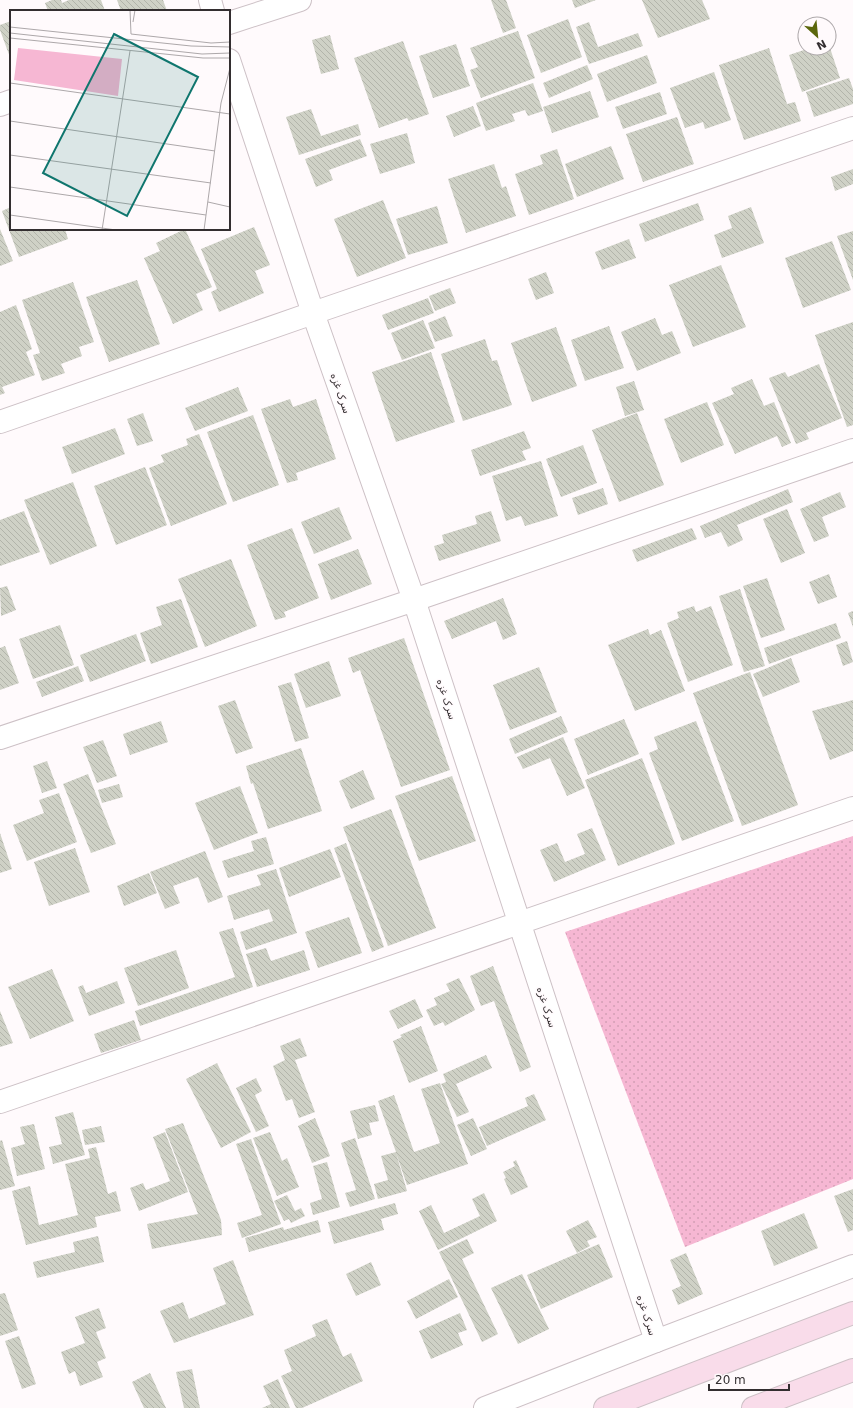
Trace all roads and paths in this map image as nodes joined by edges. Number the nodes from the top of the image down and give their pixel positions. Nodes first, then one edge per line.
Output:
1 (210, 0) edge
2 (300, 0) edge
3 (213, 10) edge
4 (230, 23) edge
5 (230, 63) edge
6 (10, 101) edge
7 (0, 105) edge
8 (853, 128) edge
9 (313, 313) junction
10 (0, 422) edge
11 (853, 450) edge
12 (414, 600) junction
13 (0, 738) edge
14 (853, 808) edge
15 (520, 922) junction
16 (0, 1102) edge
17 (853, 1266) edge
18 (853, 1313) edge
19 (656, 1341) junction
20 (853, 1370) edge
21 (485, 1408) edge
22 (605, 1408) edge
23 (753, 1408) edge

1 - 3 street
2 - 4 street
5 - 9 street, سرک غزه
6 - 7 street
8 - 9 street
9 - 10 street
9 - 12 street, سرک غزه
11 - 12 street
12 - 13 street
12 - 15 street, سرک غزه
14 - 15 street
15 - 16 street
15 - 19 street, سرک غزه
17 - 19 street
18 - 22 main road
19 - 21 street
20 - 23 main road

